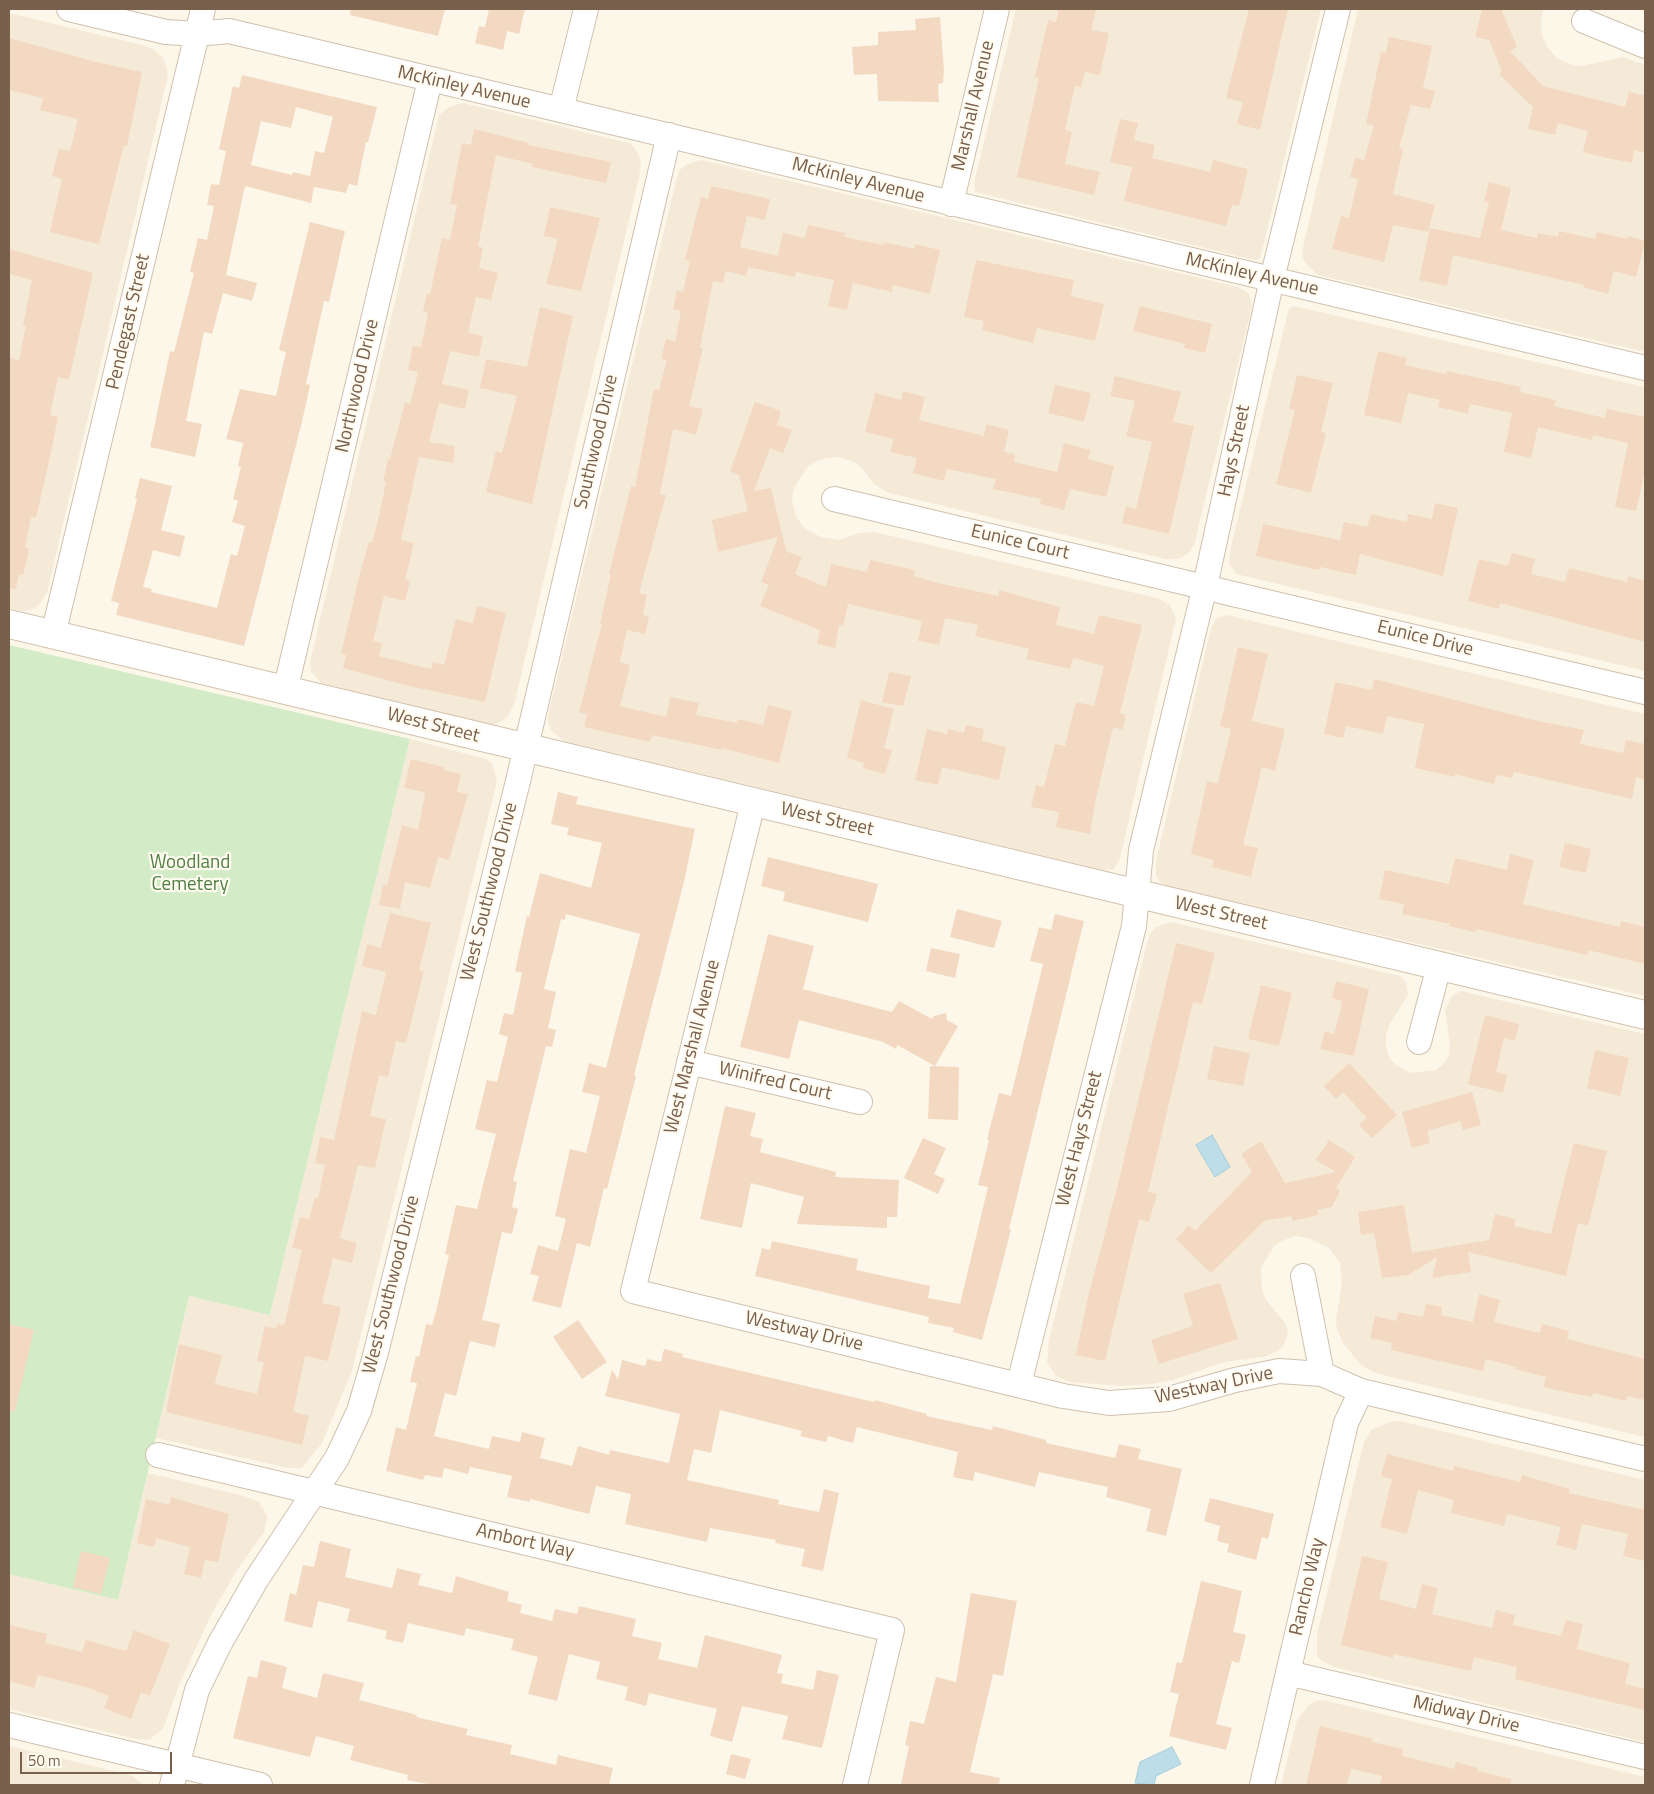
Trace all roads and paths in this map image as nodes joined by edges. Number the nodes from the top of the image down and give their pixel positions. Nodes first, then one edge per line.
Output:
1 (70, 9) edge
2 (204, 9) edge
3 (586, 9) edge
4 (997, 9) edge
5 (1338, 9) edge
6 (1584, 21) dead end
7 (197, 34) junction
8 (1645, 46) edge
9 (430, 80) junction
10 (561, 110) junction
11 (669, 135) junction
12 (951, 204) junction
13 (1272, 279) junction
14 (1645, 368) edge
15 (834, 499) dead end
16 (1205, 586) junction
17 (9, 624) edge
18 (53, 635) junction
19 (285, 691) junction
20 (1645, 692) edge
21 (525, 749) junction
22 (753, 803) junction
23 (1137, 894) junction
24 (1440, 966) junction
25 (1645, 1014) edge
26 (1419, 1042) dead end
27 (689, 1062) junction
28 (860, 1102) dead end
29 (1303, 1276) dead end
30 (633, 1292) joint
31 (1322, 1374) junction
32 (1019, 1384) junction
33 (1361, 1391) junction
34 (158, 1455) dead end
35 (1645, 1459) edge
36 (314, 1492) junction
37 (1288, 1673) junction
38 (9, 1725) edge
39 (1645, 1757) edge
40 (174, 1776) edge
41 (260, 1785) edge
42 (855, 1785) edge
43 (1262, 1785) edge

1 - 7 street, McKinley Avenue
2 - 7 street, Pendegast Street
3 - 10 street
4 - 12 street, Marshall Avenue
5 - 13 street, Hays Street
6 - 8 street
7 - 9 street, McKinley Avenue
7 - 18 street, Pendegast Street
9 - 10 street, McKinley Avenue
9 - 19 street, Northwood Drive
10 - 11 street, McKinley Avenue
11 - 12 street, McKinley Avenue
11 - 21 street, Southwood Drive
12 - 13 street, McKinley Avenue
13 - 14 street, McKinley Avenue
13 - 16 street, Hays Street
15 - 16 street, Eunice Court
16 - 20 street, Eunice Drive
16 - 23 street, Hays Street
17 - 18 main road, West Street
18 - 19 main road, West Street
19 - 21 main road, West Street
21 - 22 main road, West Street
21 - 36 street, West Southwood Drive
22 - 23 main road, West Street
22 - 27 street, West Marshall Avenue
23 - 24 main road, West Street
23 - 32 street, West Hays Street
24 - 25 main road, West Street
24 - 26 street
27 - 28 street, Winifred Court
27 - 30 street, West Marshall Avenue
29 - 31 street
30 - 32 street, Westway Drive
31 - 32 street, Westway Drive
31 - 33 street, Westway Drive
33 - 35 street, Westway Drive
33 - 37 street, Rancho Way
34 - 36 street, Ambort Way
36 - 40 street, West Southwood Drive
36 - 42 street, Ambort Way
37 - 39 street, Midway Drive
37 - 43 street, Rancho Way
38 - 40 street
40 - 41 street

